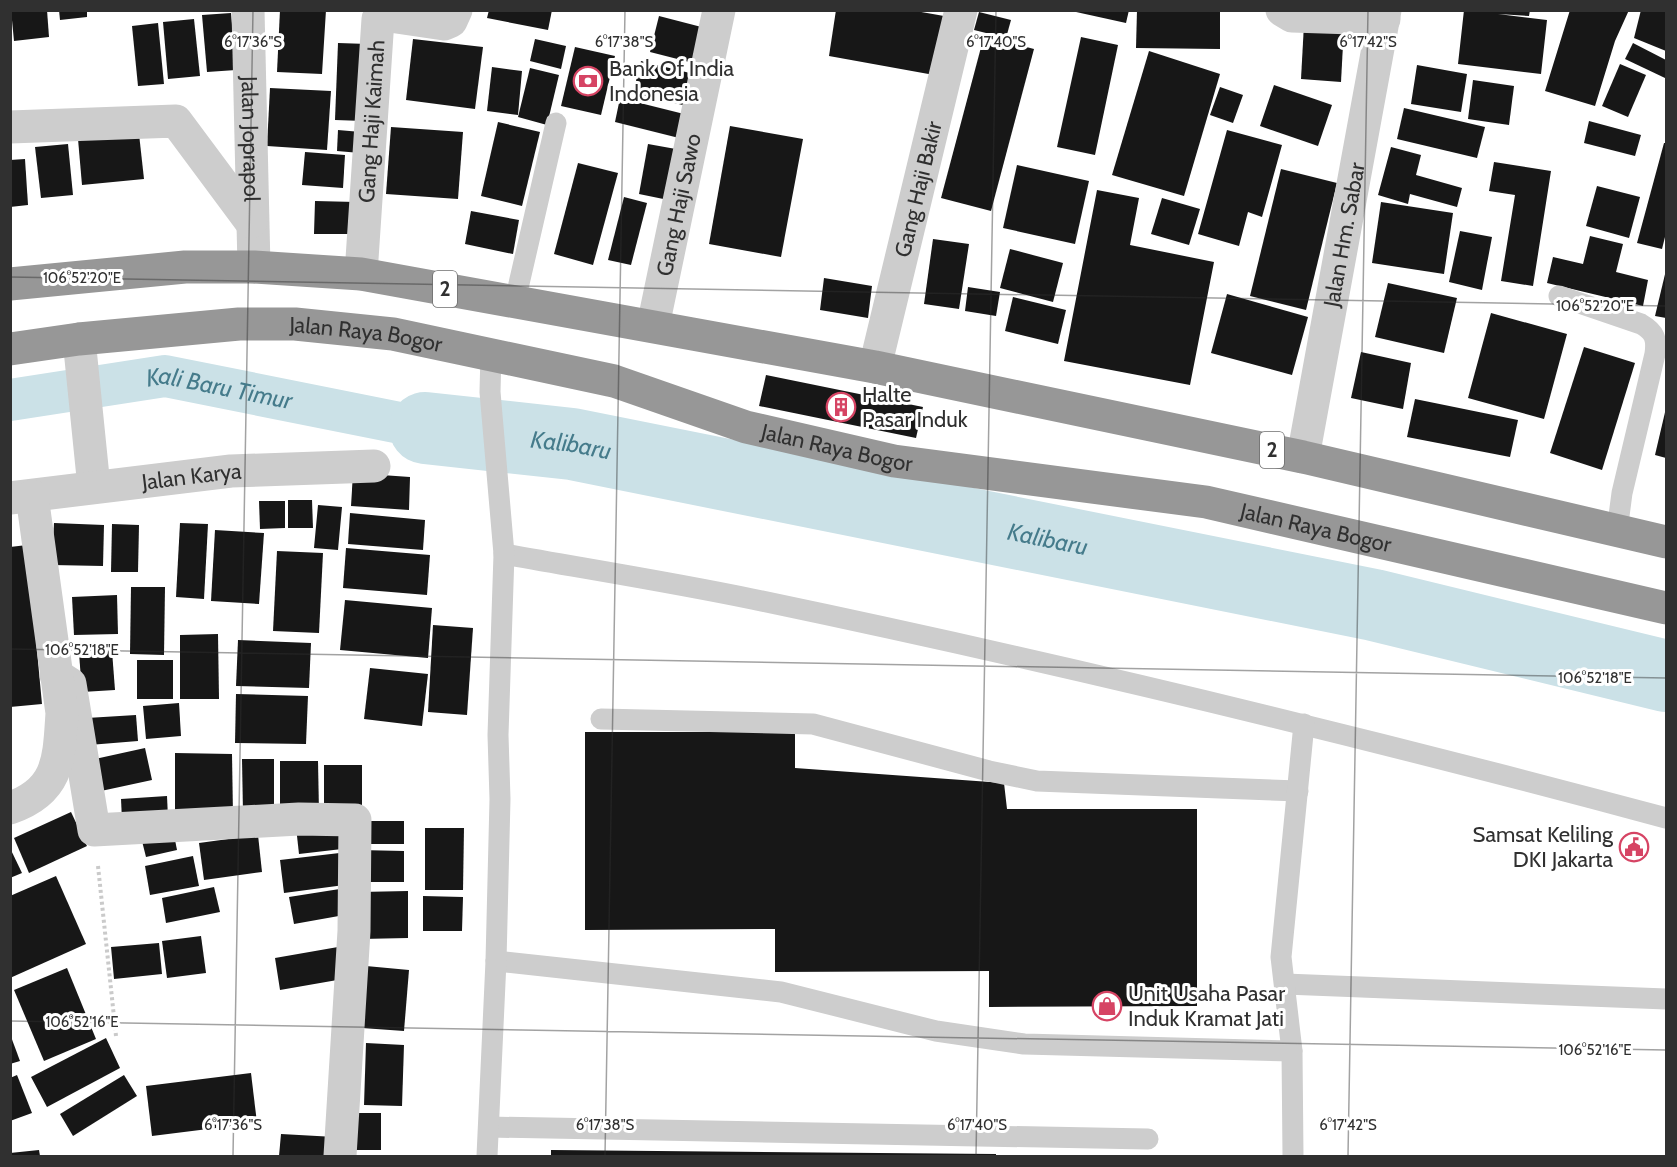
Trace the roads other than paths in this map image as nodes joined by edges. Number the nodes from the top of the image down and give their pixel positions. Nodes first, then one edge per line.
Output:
1 (248, 10) edge
2 (456, 10) edge
3 (719, 10) edge
4 (961, 10) edge
5 (1282, 10) edge
6 (1385, 15) edge
7 (556, 123) dead end
8 (10, 127) edge
9 (251, 222) junction
10 (254, 267) junction
11 (361, 274) junction
12 (10, 284) edge
13 (1559, 296) dead end
14 (514, 301) junction
15 (653, 326) junction
16 (10, 349) edge
17 (80, 349) junction
18 (491, 353) junction
19 (875, 367) junction
20 (1303, 457) junction
21 (374, 466) dead end
22 (94, 487) junction
23 (21, 497) edge
24 (1617, 531) junction
25 (1666, 542) edge
26 (504, 554) junction
27 (1666, 608) edge
28 (56, 675) junction
29 (601, 719) dead end
30 (1304, 724) junction
31 (1298, 791) junction
32 (10, 808) edge
33 (1666, 818) edge
34 (496, 961) junction
35 (1285, 984) junction
36 (1666, 999) edge
37 (1292, 1052) junction
38 (489, 1126) junction
39 (1148, 1139) dead end
40 (340, 1156) edge
41 (488, 1156) edge
42 (1293, 1156) edge

1 - 9 street, Jalan Joprapol
2 - 11 street, Gang Haji Kaimah
3 - 15 street, Gang Haji Sawo
4 - 19 street, Gang Haji Bakir
5 - 6 street
6 - 20 street, Jalan Hm. Sabar
7 - 14 lane
8 - 9 street
9 - 10 street, Jalan Joprapol
10 - 11 highway, 2
10 - 12 highway, 2
11 - 14 highway, 2
13 - 24 lane
14 - 15 highway, 2
15 - 19 highway, 2
16 - 17 highway, Jalan Raya Bogor
17 - 18 highway, Jalan Raya Bogor
17 - 22 street
18 - 26 lane
18 - 27 highway, Jalan Raya Bogor
19 - 20 highway, 2
20 - 24 highway, 2
21 - 22 street, Jalan Karya
22 - 23 street, Jalan Karya
23 - 28 street
24 - 25 highway, 2
26 - 30 lane
26 - 34 lane
28 - 32 street
28 - 40 street
29 - 31 lane
30 - 31 lane
30 - 33 lane
31 - 35 lane
34 - 37 lane
34 - 38 lane
35 - 36 lane
35 - 37 lane
37 - 42 lane
38 - 39 lane
38 - 41 lane

